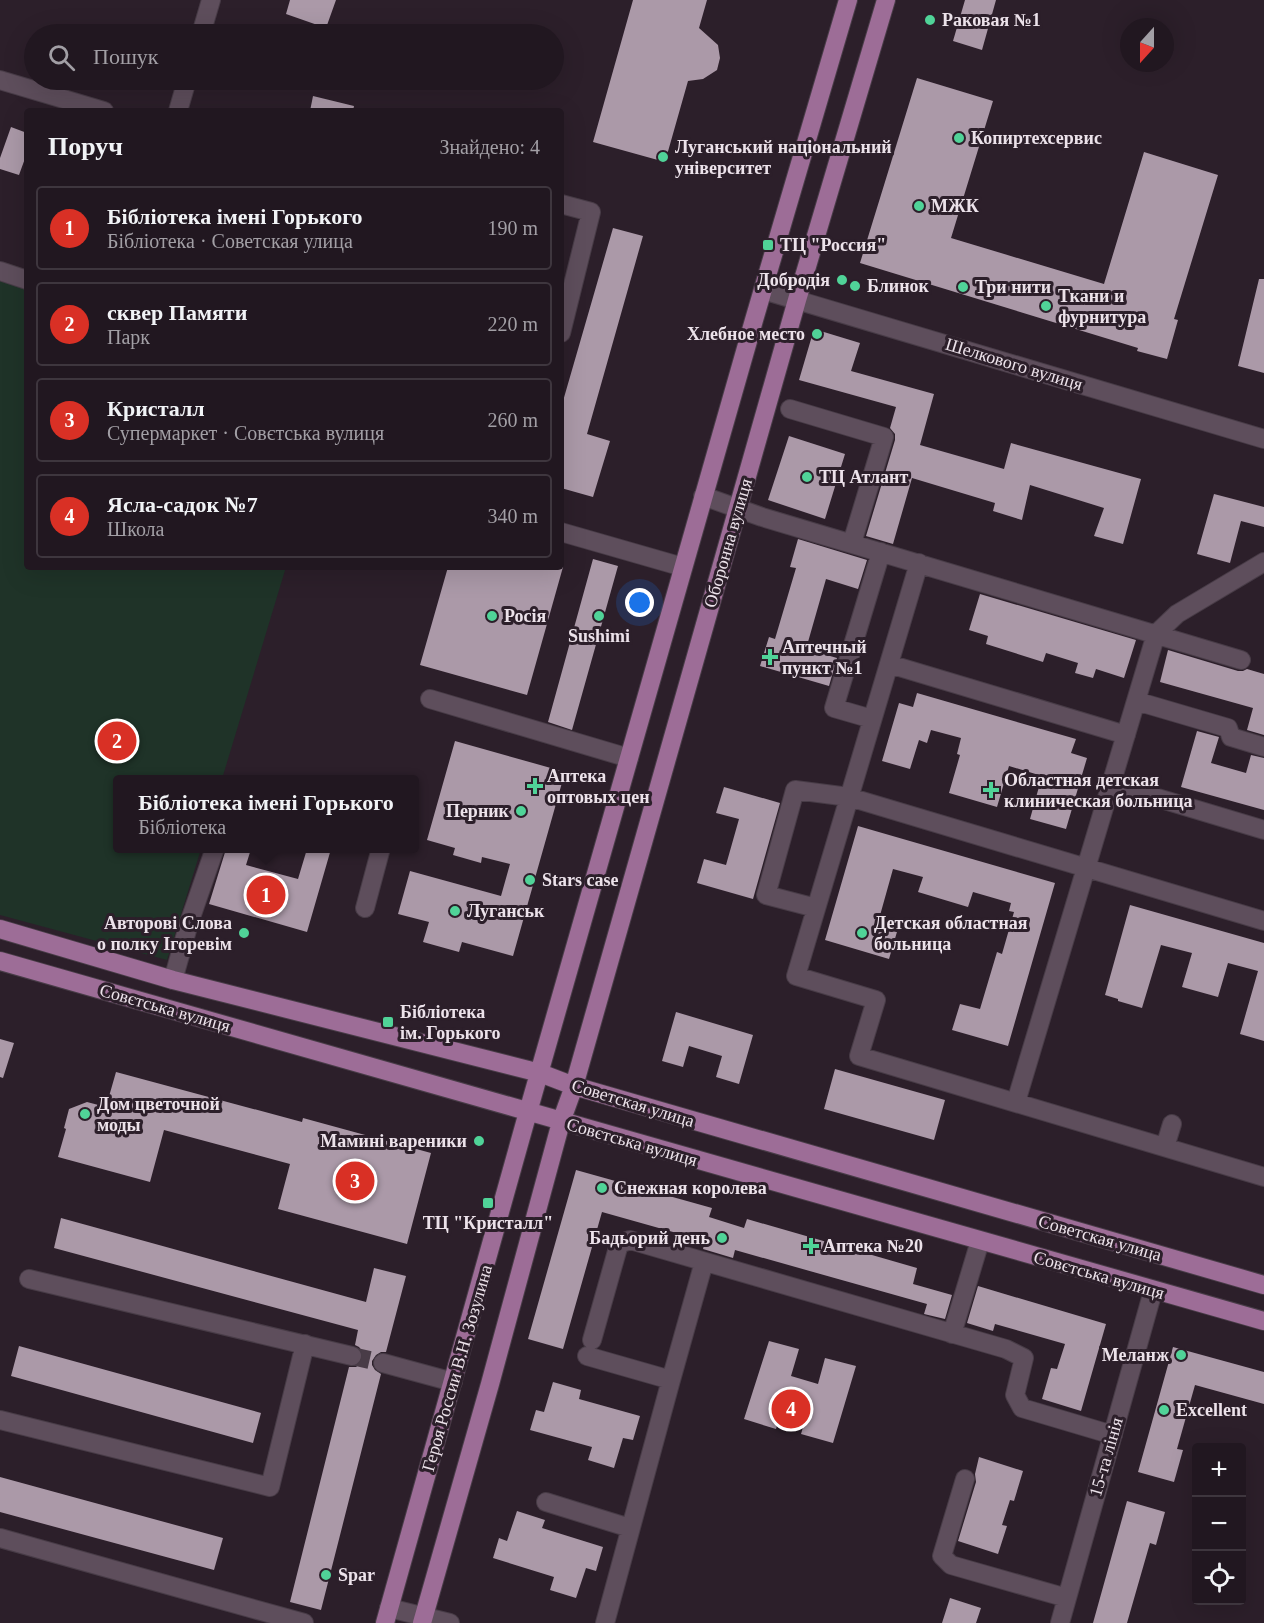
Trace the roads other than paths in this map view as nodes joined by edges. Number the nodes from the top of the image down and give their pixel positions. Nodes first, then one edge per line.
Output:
1 (211, 0) edge
2 (848, 0) edge
3 (886, 0) edge
4 (204, 24) edge
5 (0, 80) edge
6 (24, 87) edge
7 (34, 90) edge
8 (184, 90) edge
9 (95, 108) edge
10 (179, 108) edge
11 (564, 205) edge
12 (0, 270) edge
13 (24, 279) edge
14 (763, 290) junction
15 (797, 300) junction
16 (564, 321) edge
17 (790, 409) dead end
18 (1264, 439) edge
19 (703, 496) junction
20 (738, 509) junction
21 (564, 533) edge
22 (852, 543) junction
23 (881, 552) junction
24 (1264, 562) edge
25 (919, 563) junction
26 (683, 567) junction
27 (1156, 634) junction
28 (1241, 660) dead end
29 (889, 663) junction
30 (430, 699) dead end
31 (1136, 701) junction
32 (872, 720) junction
33 (1126, 735) junction
34 (1264, 747) edge
35 (629, 758) junction
36 (1111, 784) junction
37 (849, 796) junction
38 (1264, 830) edge
39 (214, 853) edge
40 (380, 853) edge
41 (1086, 867) junction
42 (365, 908) dead end
43 (816, 908) junction
44 (1264, 921) edge
45 (0, 929) edge
46 (0, 961) edge
47 (172, 980) junction
48 (540, 1073) junction
49 (574, 1086) junction
50 (1016, 1102) junction
51 (528, 1112) junction
52 (561, 1122) junction
53 (1172, 1124) dead end
54 (1165, 1147) junction
55 (1264, 1177) edge
56 (980, 1241) junction
57 (704, 1262) junction
58 (29, 1279) dead end
59 (1264, 1285) edge
60 (1153, 1291) junction
61 (1264, 1321) edge
62 (952, 1334) junction
63 (305, 1344) junction
64 (352, 1356) tunnel mouth
65 (383, 1364) tunnel mouth
66 (671, 1380) junction
67 (453, 1382) junction
68 (0, 1420) edge
69 (1113, 1435) junction
70 (965, 1479) dead end
71 (546, 1502) dead end
72 (630, 1528) junction
73 (0, 1539) edge
74 (1067, 1599) junction
75 (387, 1615) edge
76 (423, 1620) edge
77 (304, 1623) edge
78 (450, 1623) edge
79 (605, 1623) edge
80 (1060, 1623) edge

1 - 4 street
2 - 14 main road, Оборонна вулиця
3 - 15 main road, Оборонна вулиця
5 - 6 street
7 - 9 street
8 - 10 street
11 - 16 street
12 - 13 street
14 - 15 street, Шелкового вулиця
14 - 19 main road, Оборонна вулиця
15 - 18 street, Шелкового вулиця
15 - 20 main road, Оборонна вулиця
17 - 22 street
19 - 20 street
19 - 26 main road, Оборонна вулиця
20 - 22 street
20 - 49 main road, Оборонна вулиця
21 - 26 street
22 - 23 street
23 - 25 street
23 - 32 street
24 - 27 street
25 - 27 street
25 - 29 street
26 - 35 main road, Оборонна вулиця
27 - 28 street
27 - 31 street
29 - 32 street
29 - 33 street
30 - 35 street
31 - 33 street
31 - 34 street
32 - 37 street
33 - 36 street
35 - 48 main road, Оборонна вулиця
36 - 38 street
36 - 41 street
37 - 41 street
37 - 43 street
37 - 43 street
39 - 47 street
40 - 42 street
41 - 44 street
41 - 50 street
43 - 50 street
45 - 47 main road, Советская улица
46 - 51 main road, Совєтська вулиця
47 - 48 main road, Советская улица
48 - 49 main road, Советская улица
48 - 51 main road, Героя России В.Н. Зозулина
49 - 52 main road, Оборонна вулиця
49 - 59 main road, Советская улица
50 - 54 street
51 - 52 main road, Совєтська вулиця
51 - 67 main road, Героя России В.Н. Зозулина
52 - 56 main road, Совєтська вулиця
52 - 76 main road, Героя России В.Н. Зозулина
53 - 54 street
54 - 55 street
56 - 60 main road, Совєтська вулиця
56 - 62 street
57 - 62 street
57 - 66 street
57 - 66 street
58 - 63 street
60 - 61 main road, Совєтська вулиця
60 - 69 street, 15-та лінія
62 - 69 street
63 - 64 street
63 - 68 street
65 - 67 street
66 - 72 street
67 - 75 main road, Героя России В.Н. Зозулина
69 - 74 street, 15-та лінія
70 - 74 street
71 - 72 street
72 - 79 street
73 - 77 street
74 - 80 street, 15-та лінія
75 - 76 street
76 - 78 street

